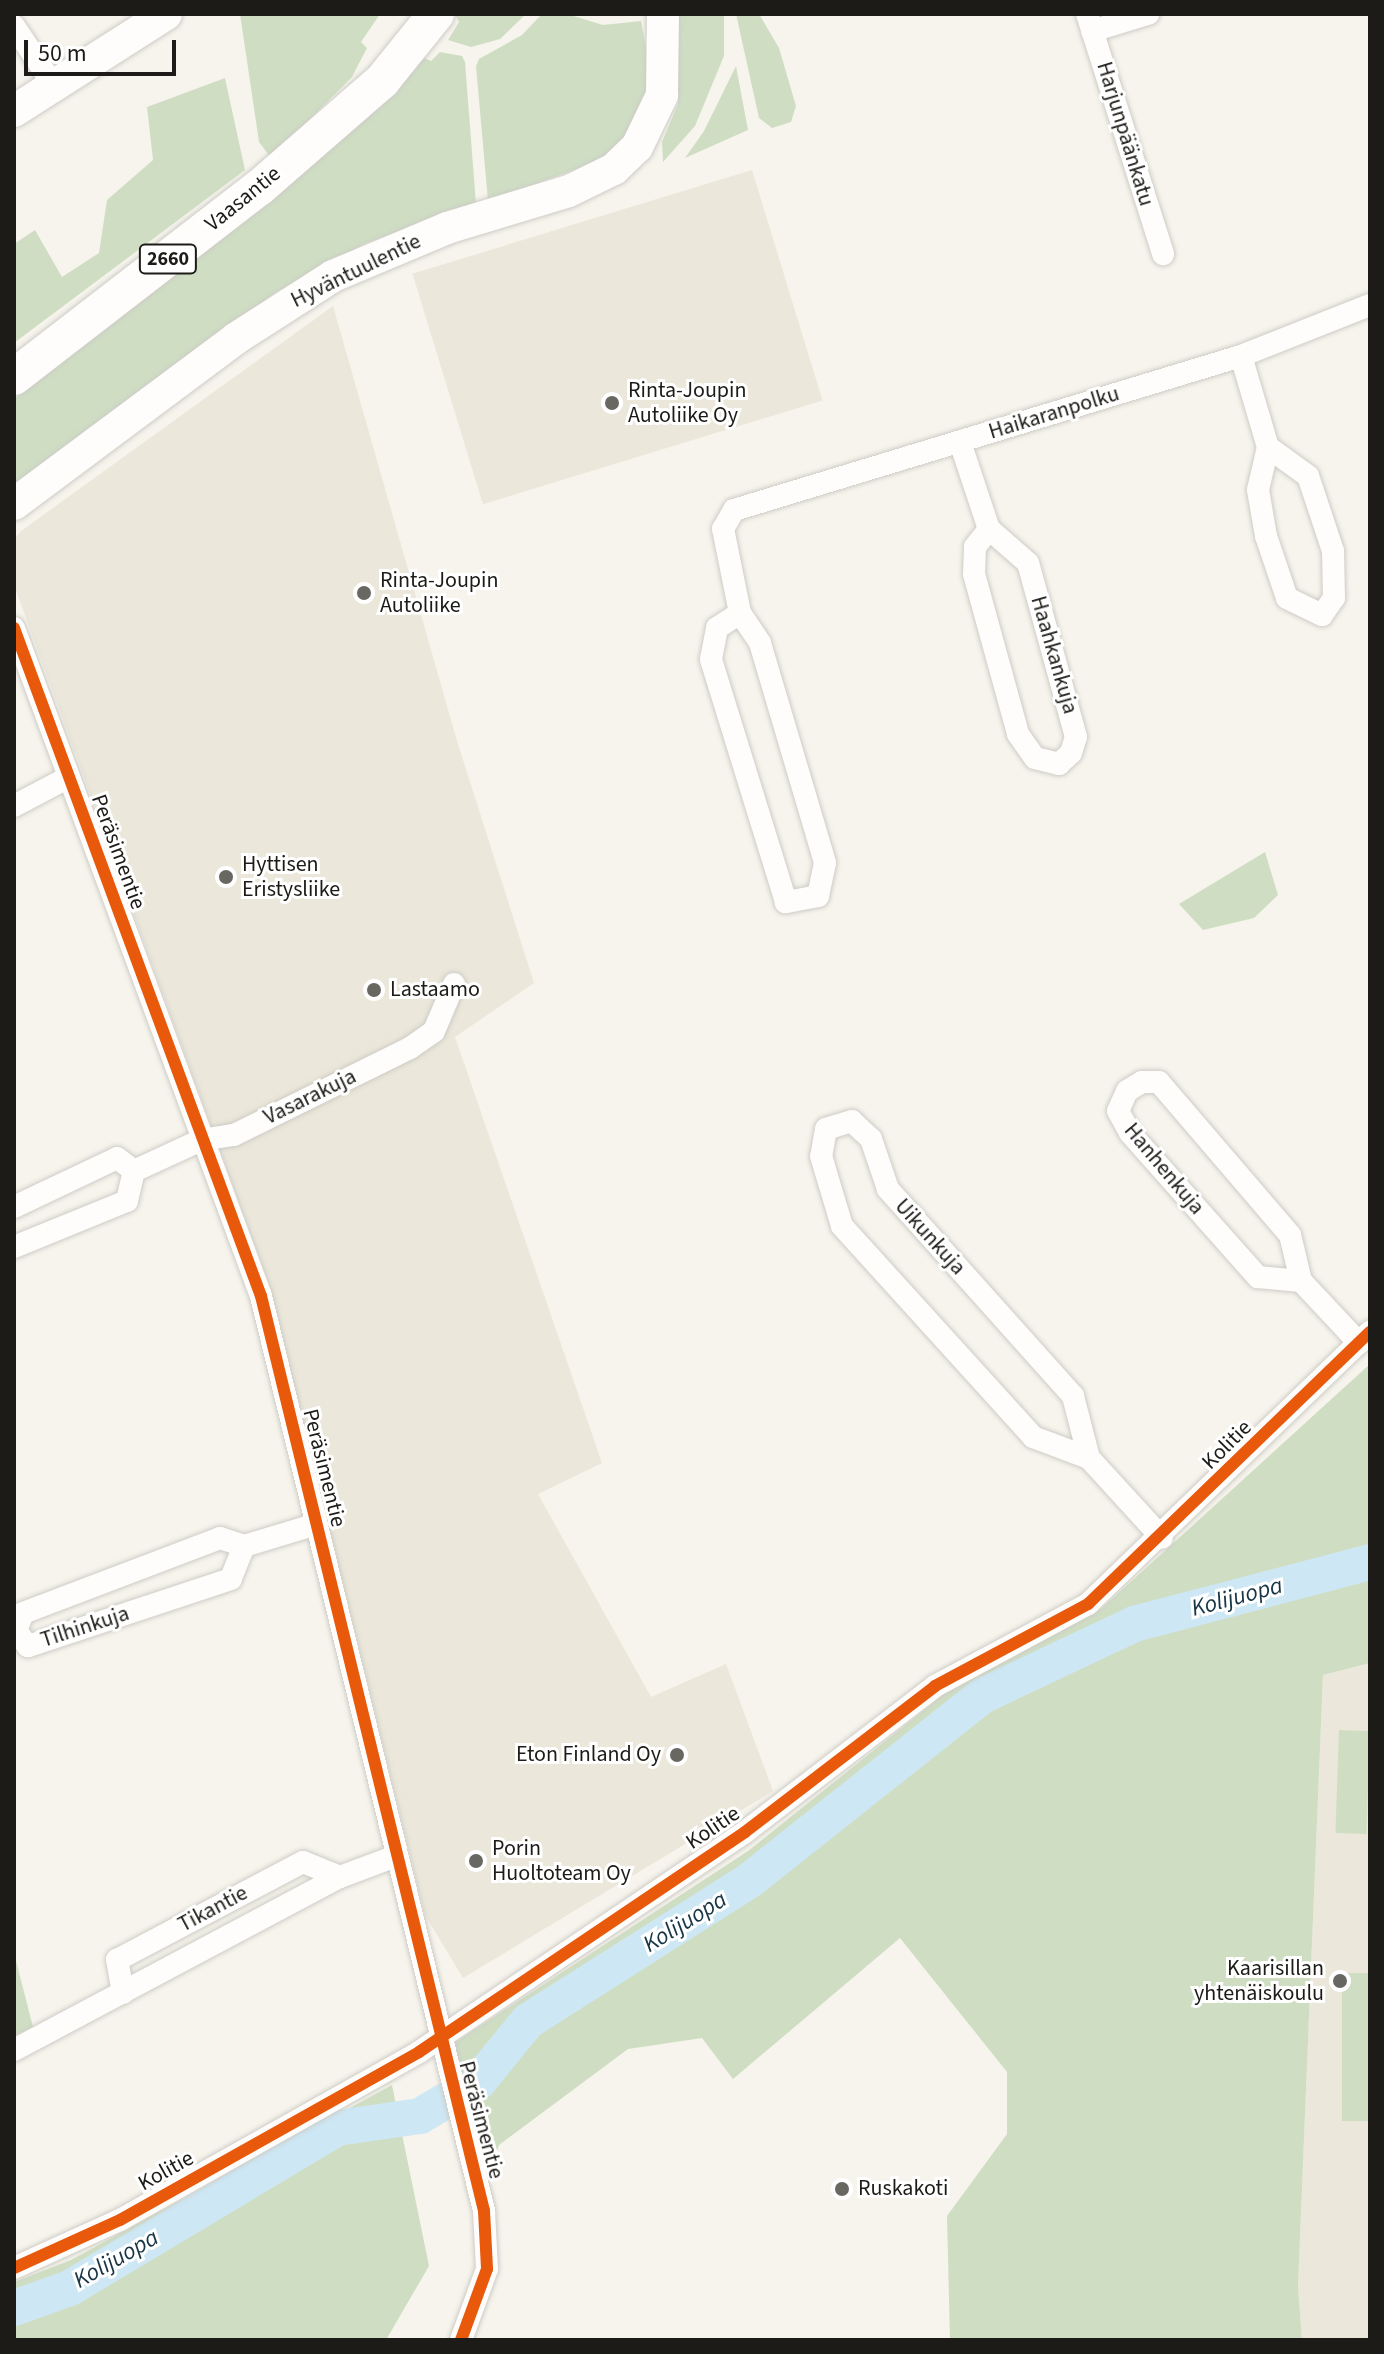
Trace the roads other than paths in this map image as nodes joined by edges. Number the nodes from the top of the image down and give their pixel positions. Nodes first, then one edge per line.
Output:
1 (166, 14) edge
2 (409, 14) edge
3 (436, 14) edge
4 (645, 14) edge
5 (663, 14) edge
6 (1148, 14) edge
7 (1090, 22) edge
8 (14, 26) edge
9 (54, 86) junction
10 (662, 95) junction
11 (14, 111) edge
12 (318, 136) junction
13 (1163, 254) dead end
14 (1370, 305) edge
15 (1241, 356) junction
16 (14, 377) edge
17 (960, 442) junction
18 (1268, 447) junction
19 (14, 504) edge
20 (989, 529) junction
21 (740, 613) junction
22 (14, 628) edge
23 (69, 777) junction
24 (14, 806) edge
25 (454, 984) dead end
26 (201, 1140) junction
27 (134, 1171) junction
28 (14, 1207) edge
29 (14, 1247) edge
30 (1301, 1281) junction
31 (1364, 1338) edge
32 (1089, 1458) junction
33 (317, 1524) junction
34 (1162, 1538) junction
35 (244, 1546) junction
36 (396, 1856) junction
37 (340, 1877) junction
38 (123, 1993) junction
39 (438, 2036) junction
40 (14, 2050) edge
41 (14, 2268) edge
42 (461, 2340) edge

1 - 9 street
2 - 12 main road, Vaasantie
3 - 12 main road, Vaasantie
4 - 10 street
5 - 10 street, Hyväntuulentie
6 - 7 street
7 - 13 street, Harjunpäänkatu
8 - 9 street
9 - 11 street
10 - 19 street, Hyväntuulentie
12 - 16 main road, Vaasantie / 2660
14 - 15 street, Haikaranpolku
15 - 17 street, Haikaranpolku
15 - 18 street
17 - 20 street
17 - 21 street, Haikaranpolku
18 - 18 street
20 - 20 street, Haahkankuja
21 - 21 street
22 - 23 street, Peräsimentie
23 - 24 street
23 - 26 street, Peräsimentie
25 - 26 street, Vasarakuja
26 - 27 street, Vasarakuja
26 - 33 street, Peräsimentie
27 - 28 street
27 - 29 street
30 - 30 street, Hanhenkuja
30 - 31 street, Hanhenkuja
31 - 34 street, Kolitie
32 - 32 street, Uikunkuja
32 - 34 street, Uikunkuja
33 - 35 street, Tilhinkuja
33 - 36 street, Peräsimentie
34 - 39 street, Kolitie
35 - 35 street, Tilhinkuja
36 - 37 street, Tikantie
36 - 39 street, Peräsimentie
37 - 38 street, Tikantie
37 - 38 street, Tikantie
38 - 40 street, Tikantie
39 - 41 street, Kolitie
39 - 42 street, Peräsimentie

